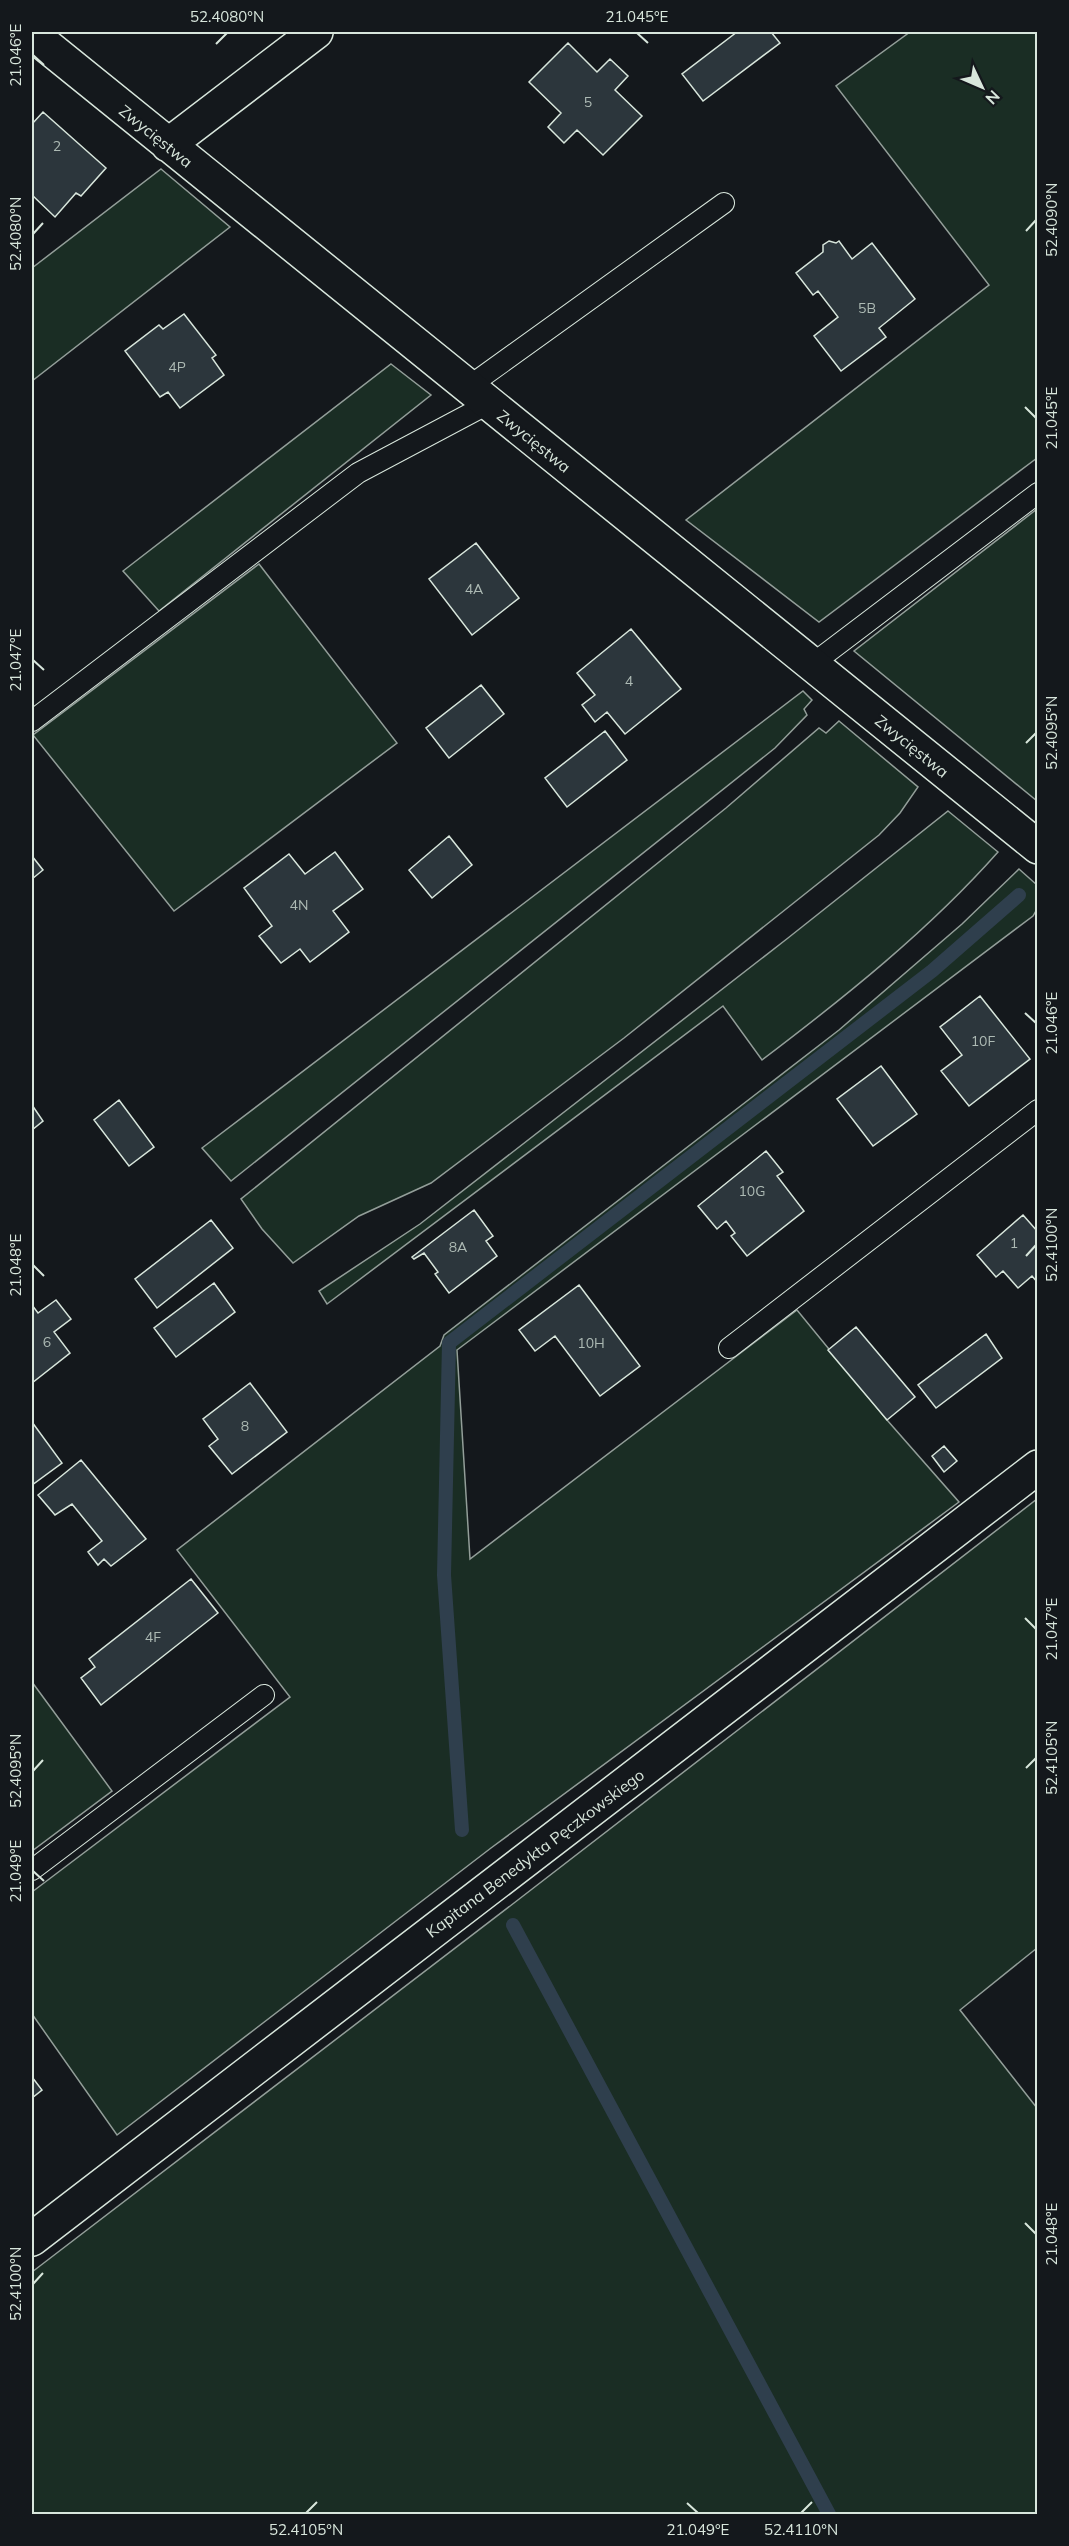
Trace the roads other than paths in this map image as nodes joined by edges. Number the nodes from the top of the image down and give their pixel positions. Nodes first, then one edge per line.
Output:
1 (316, 32) edge
2 (32, 34) edge
3 (168, 145) junction
4 (724, 203) dead end
5 (478, 395) junction
6 (1038, 493) edge
7 (812, 665) junction
8 (32, 721) edge
9 (1038, 847) edge
10 (1038, 1110) edge
11 (729, 1348) dead end
12 (1038, 1467) edge
13 (264, 1695) dead end
14 (32, 1870) edge
15 (32, 2239) edge

1 - 3 street
2 - 3 street, Zwycięstwa
3 - 5 street, Zwycięstwa
4 - 5 lane
5 - 7 street, Zwycięstwa
5 - 8 lane
6 - 7 lane
7 - 9 street, Zwycięstwa
10 - 11 lane
12 - 15 street, Kapitana Benedykta Pęczkowskiego
13 - 14 lane

